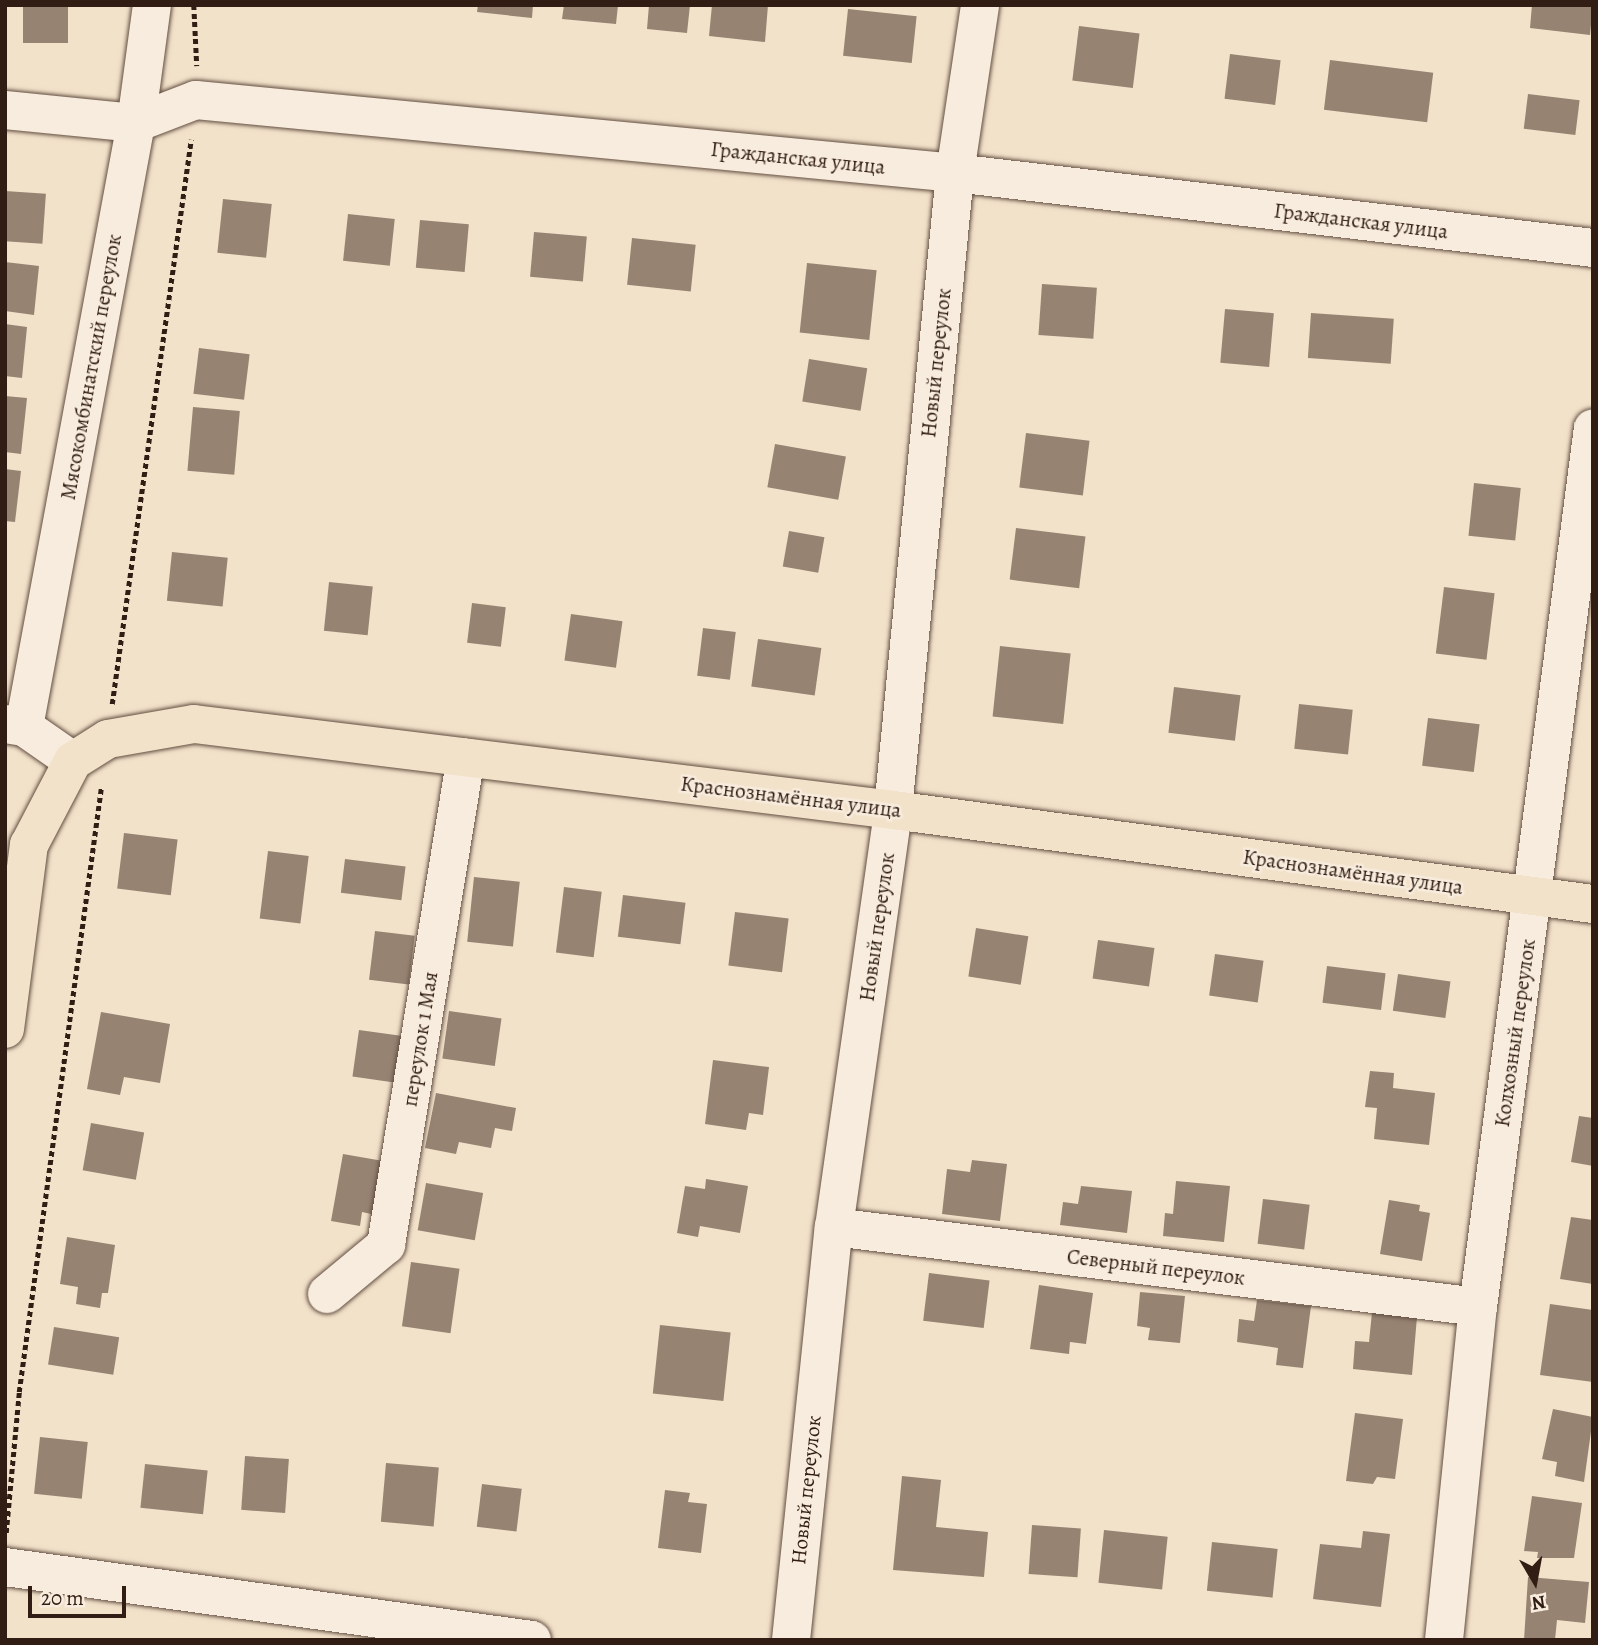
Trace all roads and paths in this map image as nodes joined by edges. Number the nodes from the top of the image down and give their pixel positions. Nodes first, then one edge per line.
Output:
1 (152, 5) edge
2 (980, 5) edge
3 (5, 110) edge
4 (136, 123) junction
5 (955, 173) junction
6 (1593, 248) edge
7 (1593, 428) edge
8 (15, 725) edge
9 (466, 758) junction
10 (74, 761) junction
11 (893, 810) junction
12 (1534, 897) junction
13 (1593, 904) edge
14 (5, 1029) edge
15 (834, 1227) junction
16 (327, 1294) dead end
17 (1478, 1307) junction
18 (5, 1567) edge
19 (532, 1640) edge
20 (791, 1640) edge
21 (1444, 1640) edge

1 - 4 street, Мясокомбинатский переулок
2 - 5 street, Новый переулок
3 - 4 street, Гражданская улица
4 - 5 street, Гражданская улица
4 - 8 street, Мясокомбинатский переулок
5 - 6 street, Гражданская улица
5 - 11 street, Новый переулок
7 - 12 street, Колхозный переулок
8 - 10 street
9 - 10 main road, Краснознамённая улица
9 - 11 main road, Краснознамённая улица
9 - 16 street, переулок 1 Мая
10 - 14 main road
11 - 12 main road, Краснознамённая улица
11 - 15 street, Новый переулок
12 - 13 main road, Краснознамённая улица
12 - 17 street, Колхозный переулок
15 - 17 street, Северный переулок
15 - 20 street, Новый переулок
17 - 21 street, Колхозный переулок
18 - 19 street

